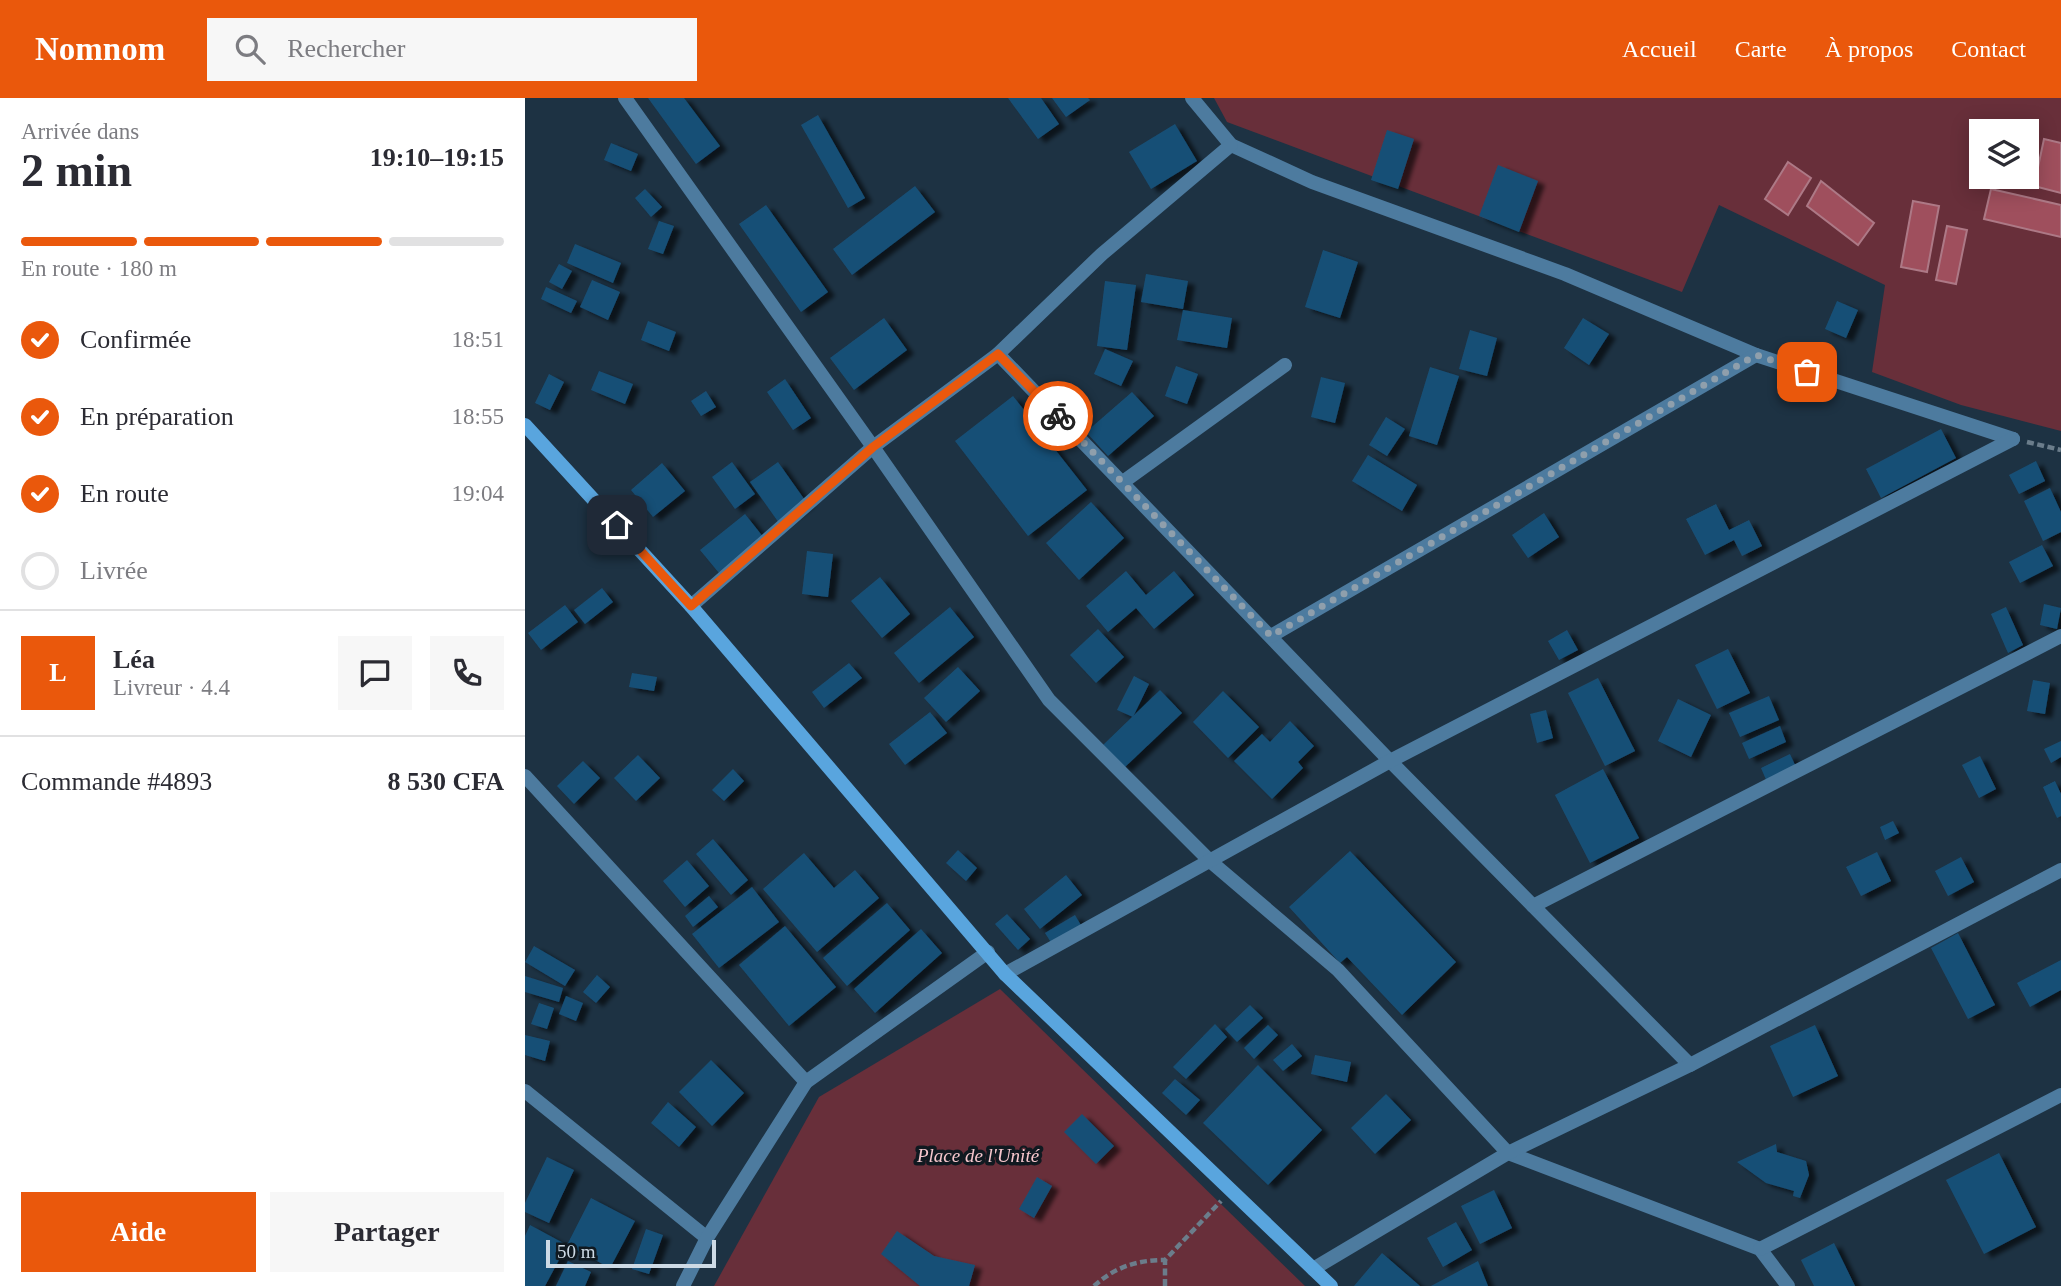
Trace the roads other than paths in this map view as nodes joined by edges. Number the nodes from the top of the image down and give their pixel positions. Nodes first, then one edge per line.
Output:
1 (625, 98) edge
2 (1192, 98) edge
3 (1231, 145) junction
4 (998, 354) junction
5 (1756, 355) junction
6 (1285, 365) dead end
7 (525, 425) edge
8 (873, 447) junction
9 (1123, 482) junction
10 (691, 606) junction
11 (1271, 636) junction
12 (2061, 636) edge
13 (1390, 761) junction
14 (525, 776) edge
15 (1210, 861) junction
16 (2061, 870) edge
17 (1533, 906) junction
18 (988, 953) junction
19 (1005, 974) junction
20 (1691, 1065) junction
21 (806, 1082) junction
22 (525, 1091) edge
23 (2061, 1095) edge
24 (1508, 1153) junction
25 (707, 1238) junction
26 (1760, 1250) junction
27 (1313, 1269) junction
28 (683, 1286) edge
29 (1331, 1286) edge
30 (1788, 1286) edge

1 - 8 street
2 - 3 street
3 - 4 street
3 - 5 street
4 - 8 street
4 - 9 street
5 - 11 street
5 - 13 street
6 - 9 street
7 - 10 street
8 - 10 street
8 - 15 street
9 - 11 street
10 - 18 street
11 - 13 street
12 - 17 street
13 - 15 street
13 - 17 street
14 - 21 street
15 - 19 street
15 - 24 street
16 - 20 street
17 - 20 street
18 - 19 street
18 - 21 street
19 - 27 street
20 - 24 street
21 - 25 street
22 - 25 street
23 - 26 street
24 - 26 street
24 - 27 street
25 - 28 street
26 - 30 street
27 - 29 street

